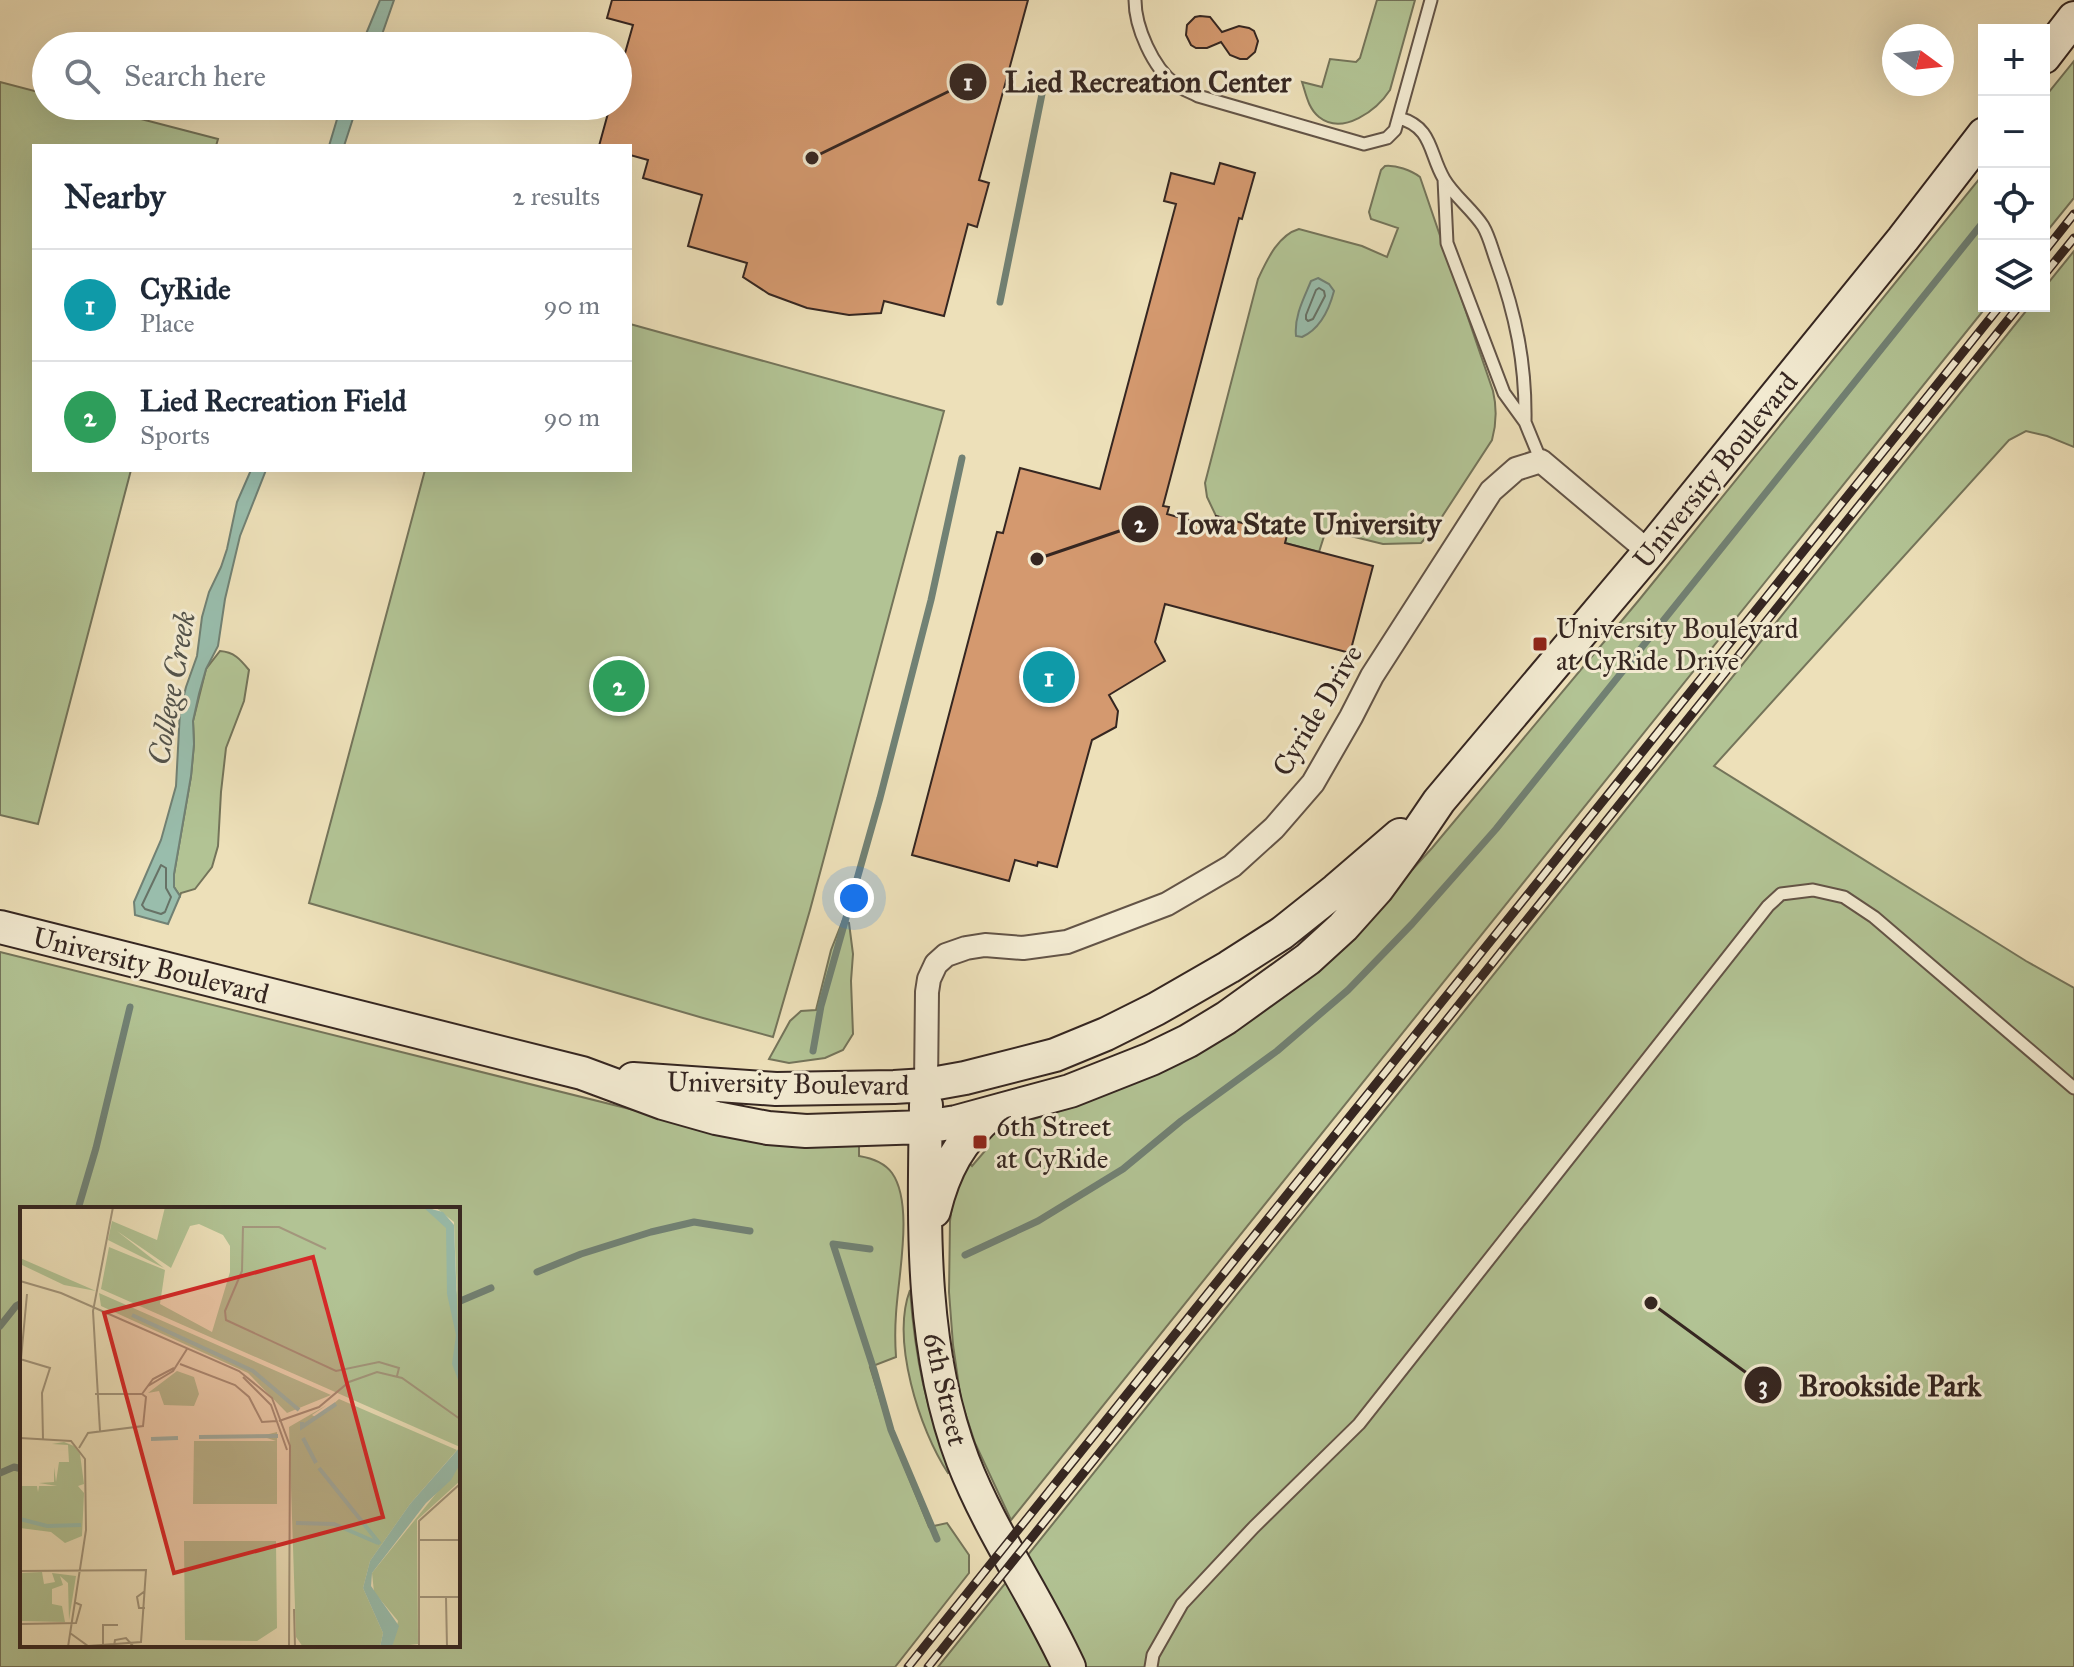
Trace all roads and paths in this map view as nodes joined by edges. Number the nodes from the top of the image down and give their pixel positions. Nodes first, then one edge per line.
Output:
1 (1135, 0) edge
2 (1431, 0) edge
3 (2074, 18) edge
4 (2050, 49) edge
5 (1399, 118) junction
6 (1978, 142) edge
7 (1444, 179) junction
8 (1525, 422) junction
9 (1541, 461) junction
10 (1649, 552) junction
11 (1439, 801) junction
12 (0, 927) edge
13 (582, 1073) junction
14 (926, 1085) junction
15 (2074, 1088) edge
16 (992, 1113) junction
17 (925, 1127) junction
18 (927, 1242) junction
19 (1069, 1667) edge
20 (1151, 1667) edge

1 - 5 lane
2 - 5 lane
3 - 4 main road
5 - 7 lane
6 - 10 main road, University Boulevard
7 - 8 lane
7 - 8 lane
8 - 9 lane
9 - 10 street
9 - 14 street, Cyride Drive
10 - 11 main road, University Boulevard
11 - 14 main road, University Boulevard
11 - 16 main road, University Boulevard
12 - 13 main road, University Boulevard
13 - 14 main road, University Boulevard
13 - 17 main road, University Boulevard
14 - 17 main road, 6th Street
15 - 20 lane
16 - 17 main road, University Boulevard
16 - 18 main road
17 - 18 main road, 6th Street
18 - 19 main road, 6th Street

